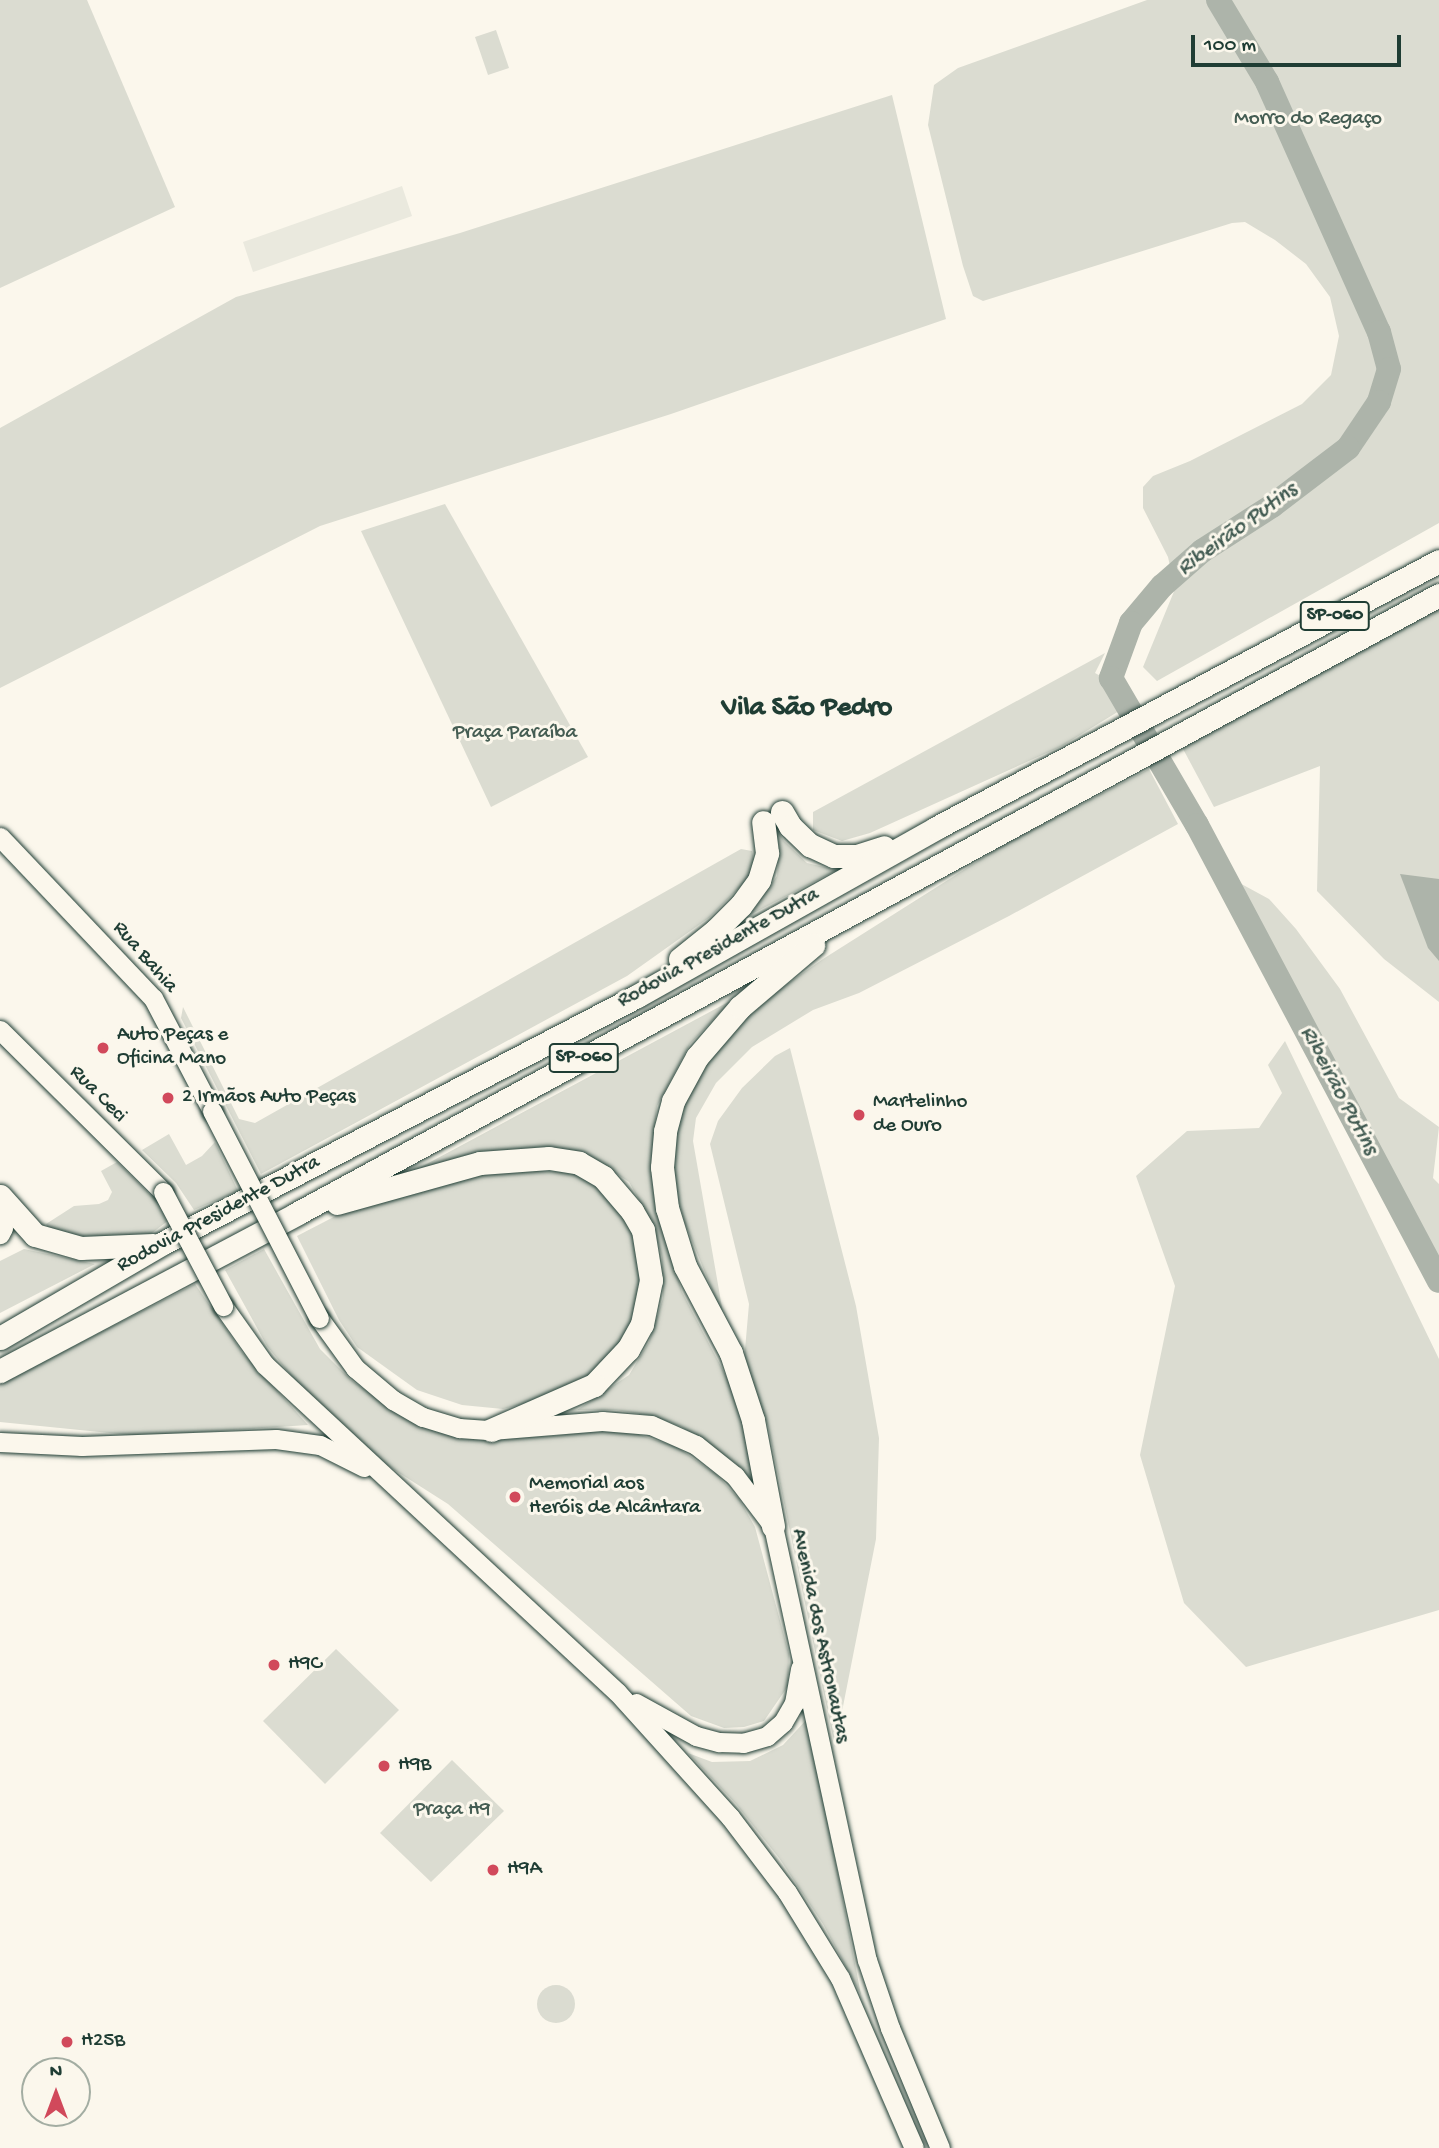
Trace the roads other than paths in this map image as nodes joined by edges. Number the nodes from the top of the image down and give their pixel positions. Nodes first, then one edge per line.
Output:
1 (1439, 561) edge
2 (1439, 594) edge
3 (936, 828) junction
4 (0, 837) edge
5 (871, 901) junction
6 (637, 996) junction
7 (0, 1030) edge
8 (0, 1196) edge
9 (0, 1205) edge
10 (296, 1214) junction
11 (0, 1234) edge
12 (163, 1243) junction
13 (319, 1318) joint
14 (0, 1338) edge
15 (0, 1371) edge
16 (491, 1430) junction
17 (0, 1442) edge
18 (385, 1479) junction
19 (773, 1526) junction
20 (802, 1661) junction
21 (617, 1692) junction
22 (914, 2148) edge
23 (940, 2148) edge

1 - 3 highway, Rodovia Presidente Dutra / SP-060
2 - 5 highway, Rodovia Presidente Dutra / SP-060
3 - 6 highway, Rodovia Presidente Dutra / SP-060
3 - 6 highway
4 - 13 main road, Rua Bahia, bridge
5 - 10 highway, Rodovia Presidente Dutra / SP-060
5 - 19 highway
6 - 12 highway, Rodovia Presidente Dutra / SP-060
7 - 18 main road, Rua Ceci, bridge
8 - 12 highway
9 - 11 main road
10 - 15 highway, Rodovia Presidente Dutra / SP-060
10 - 16 highway
12 - 14 highway, Rodovia Presidente Dutra / SP-060
13 - 16 main road, Avenida dos Astronautas
16 - 19 main road, Avenida dos Astronautas
17 - 18 main road
18 - 21 main road
19 - 20 main road, Avenida dos Astronautas
20 - 21 main road
20 - 23 main road, Avenida dos Astronautas
21 - 22 main road

